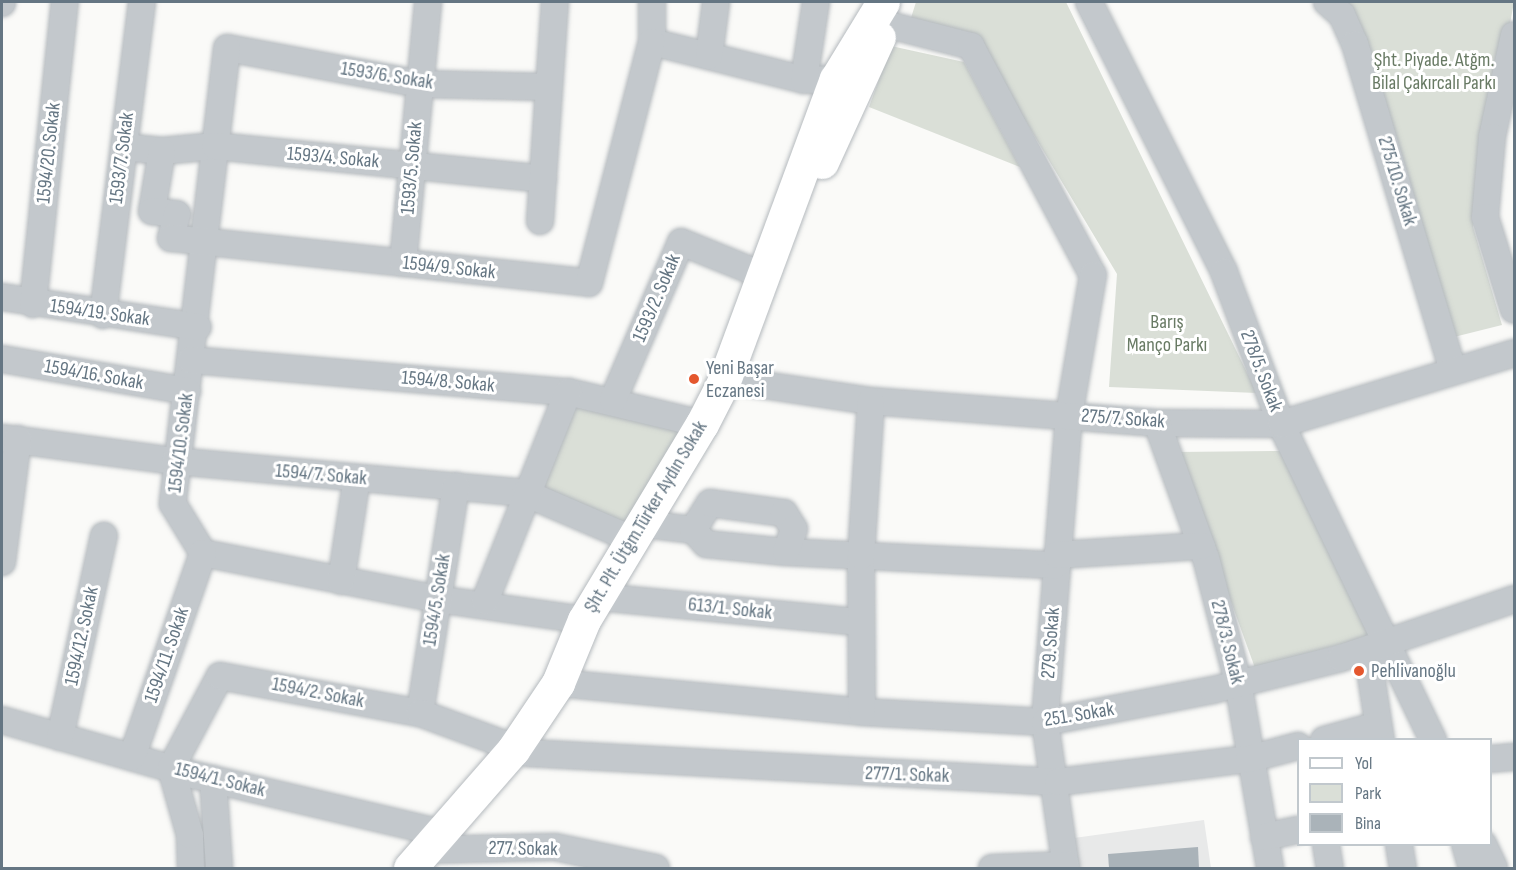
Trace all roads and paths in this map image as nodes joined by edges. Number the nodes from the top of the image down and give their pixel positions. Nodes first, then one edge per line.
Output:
1 (65, 2) edge
2 (142, 2) edge
3 (428, 2) edge
4 (555, 2) edge
5 (652, 2) edge
6 (716, 2) edge
7 (816, 2) edge
8 (1089, 2) edge
9 (1327, 2) edge
10 (886, 9) edge
11 (1515, 35) edge
12 (652, 42) junction
13 (227, 48) joint
14 (709, 56) junction
15 (820, 79) junction
16 (420, 84) junction
17 (549, 87) junction
18 (215, 146) junction
19 (124, 147) junction
20 (162, 151) junction
21 (412, 165) junction
22 (543, 179) junction
23 (787, 201) junction
24 (540, 220) dead end
25 (207, 242) junction
26 (403, 263) junction
27 (760, 274) junction
28 (2, 297) edge
29 (33, 304) junction
30 (1515, 310) edge
31 (103, 315) junction
32 (198, 327) junction
33 (1515, 353) edge
34 (2, 359) edge
35 (191, 360) junction
36 (1452, 368) junction
37 (723, 379) junction
38 (187, 391) junction
39 (568, 392) junction
40 (613, 400) junction
41 (871, 401) junction
42 (1069, 415) junction
43 (1157, 423) junction
44 (702, 424) junction
45 (1281, 424) junction
46 (10, 439) edge
47 (175, 461) junction
48 (357, 478) junction
49 (456, 486) junction
50 (525, 494) junction
51 (693, 530) junction
52 (638, 532) junction
53 (104, 536) dead end
54 (1202, 546) junction
55 (786, 552) junction
56 (203, 553) junction
57 (861, 556) junction
58 (1056, 560) junction
59 (2, 562) edge
60 (341, 581) junction
61 (436, 598) junction
62 (1515, 599) edge
63 (484, 602) junction
64 (591, 608) junction
65 (860, 622) junction
66 (1377, 647) junction
67 (1238, 682) junction
68 (558, 683) junction
69 (862, 712) junction
70 (420, 713) junction
71 (2, 720) edge
72 (1046, 722) junction
73 (1380, 732) edge
74 (60, 737) junction
75 (1338, 738) edge
76 (1432, 738) edge
77 (1297, 747) edge
78 (513, 750) junction
79 (132, 757) junction
80 (1515, 757) edge
81 (1249, 759) junction
82 (1492, 759) edge
83 (171, 768) junction
84 (213, 779) junction
85 (1058, 782) junction
86 (1297, 830) edge
87 (1264, 837) junction
88 (1326, 846) edge
89 (1399, 846) edge
90 (1466, 846) edge
91 (1484, 846) edge
92 (425, 850) edge
93 (1066, 867) edge
94 (191, 868) edge
95 (219, 868) edge
96 (656, 868) edge
97 (992, 868) edge
98 (1270, 868) edge
99 (1330, 868) edge
100 (1403, 868) edge
101 (1472, 868) edge
102 (1494, 868) edge

1 - 29 street, 1594/20. Sokak
2 - 19 street, 1593/7. Sokak
3 - 16 street, 1593/5. Sokak
4 - 17 street
5 - 12 street
6 - 14 street
7 - 15 street
8 - 45 street, 278/5. Sokak
9 - 36 street, 275/10. Sokak
10 - 15 main road, Şht. Plt. Ütğm.Türker Aydın Sokak
10 - 23 main road
10 - 42 street, 279. Sokak
11 - 30 street
12 - 14 street
12 - 26 street, 1594/9. Sokak
13 - 16 street, 1593/6. Sokak
13 - 18 street, 1594/10. Sokak
14 - 15 street
15 - 23 main road, Şht. Plt. Ütğm.Türker Aydın Sokak
16 - 17 street, 1593/6. Sokak
16 - 21 street, 1593/5. Sokak
17 - 22 street
18 - 20 street, 1593/4. Sokak
18 - 21 street, 1593/4. Sokak
18 - 25 street, 1594/10. Sokak
19 - 20 street, 1593/4. Sokak
19 - 31 street, 1593/7. Sokak
20 - 25 street, 1594/9. Sokak
21 - 22 street, 1593/4. Sokak
21 - 26 street, 1593/5. Sokak
22 - 24 street
23 - 27 main road, Şht. Plt. Ütğm.Türker Aydın Sokak
25 - 26 street, 1594/9. Sokak
25 - 32 street, 1594/10. Sokak
27 - 37 main road, Şht. Plt. Ütğm.Türker Aydın Sokak
27 - 40 street, 1593/2. Sokak
28 - 29 street, 1594/19. Sokak
29 - 31 street, 1594/19. Sokak
31 - 32 street, 1594/19. Sokak
32 - 35 street, 1594/10. Sokak
33 - 36 street, 275/7. Sokak
34 - 38 street, 1594/16. Sokak
35 - 38 street, 1594/10. Sokak
35 - 39 street, 1594/8. Sokak
36 - 45 street, 275/7. Sokak
37 - 41 street, 275/7. Sokak
37 - 44 main road, Şht. Plt. Ütğm.Türker Aydın Sokak
38 - 47 street, 1594/10. Sokak
39 - 40 street, 1594/8. Sokak
39 - 50 street
40 - 44 street, 1594/8. Sokak
41 - 42 street, 275/7. Sokak
41 - 57 street
42 - 43 street, 275/7. Sokak
42 - 58 street, 279. Sokak
43 - 45 street, 275/7. Sokak
43 - 54 street, 278/3. Sokak
44 - 52 main road, Şht. Plt. Ütğm.Türker Aydın Sokak
45 - 66 street, 278/5. Sokak
46 - 47 street, 1594/7. Sokak
46 - 59 street
47 - 48 street, 1594/7. Sokak
47 - 56 street, 1594/10. Sokak
48 - 49 street, 1594/7. Sokak
48 - 60 street
49 - 50 street, 1594/7. Sokak
49 - 61 street, 1594/5. Sokak
50 - 52 street, 1594/7. Sokak
50 - 63 street
51 - 52 street, 1594/7. Sokak
51 - 55 street
51 - 55 street
52 - 64 main road, Şht. Plt. Ütğm.Türker Aydın Sokak
53 - 74 street, 1594/12. Sokak
54 - 58 street
54 - 67 street, 278/3. Sokak
55 - 57 street
56 - 60 street
56 - 79 street, 1594/11. Sokak
57 - 58 street
57 - 65 street
58 - 72 street, 279. Sokak
60 - 61 street
61 - 63 street
61 - 70 street, 1594/5. Sokak
62 - 66 street, 251. Sokak
63 - 64 street
64 - 65 street, 613/1. Sokak
64 - 68 main road, Şht. Plt. Ütğm.Türker Aydın Sokak
65 - 69 street
66 - 67 street, 251. Sokak
66 - 73 street, 278/5. Sokak
66 - 76 street, 278/5. Sokak
67 - 72 street, 251. Sokak
67 - 81 street, 278/3. Sokak
68 - 69 street, 251. Sokak
68 - 78 main road, Şht. Plt. Ütğm.Türker Aydın Sokak
69 - 72 street, 251. Sokak
70 - 78 street, 1594/2. Sokak
70 - 83 street, 1594/2. Sokak
71 - 74 street, 1594/1. Sokak
72 - 85 street, 279. Sokak
73 - 75 street
74 - 79 street, 1594/1. Sokak
77 - 81 street, 277/1. Sokak
78 - 85 street, 277/1. Sokak
78 - 92 main road, Şht. Plt. Ütğm.Türker Aydın Sokak
79 - 83 street, 1594/1. Sokak
80 - 82 street
81 - 85 street, 277/1. Sokak
81 - 87 street, 278/3. Sokak
83 - 84 street, 1594/1. Sokak
83 - 94 street
84 - 92 street, 1594/1. Sokak
84 - 95 street
85 - 93 street, 279. Sokak
86 - 87 street
87 - 98 street, 278/3. Sokak
88 - 99 street
89 - 100 street
90 - 101 street
91 - 102 street
92 - 96 street, 277. Sokak
93 - 97 street

